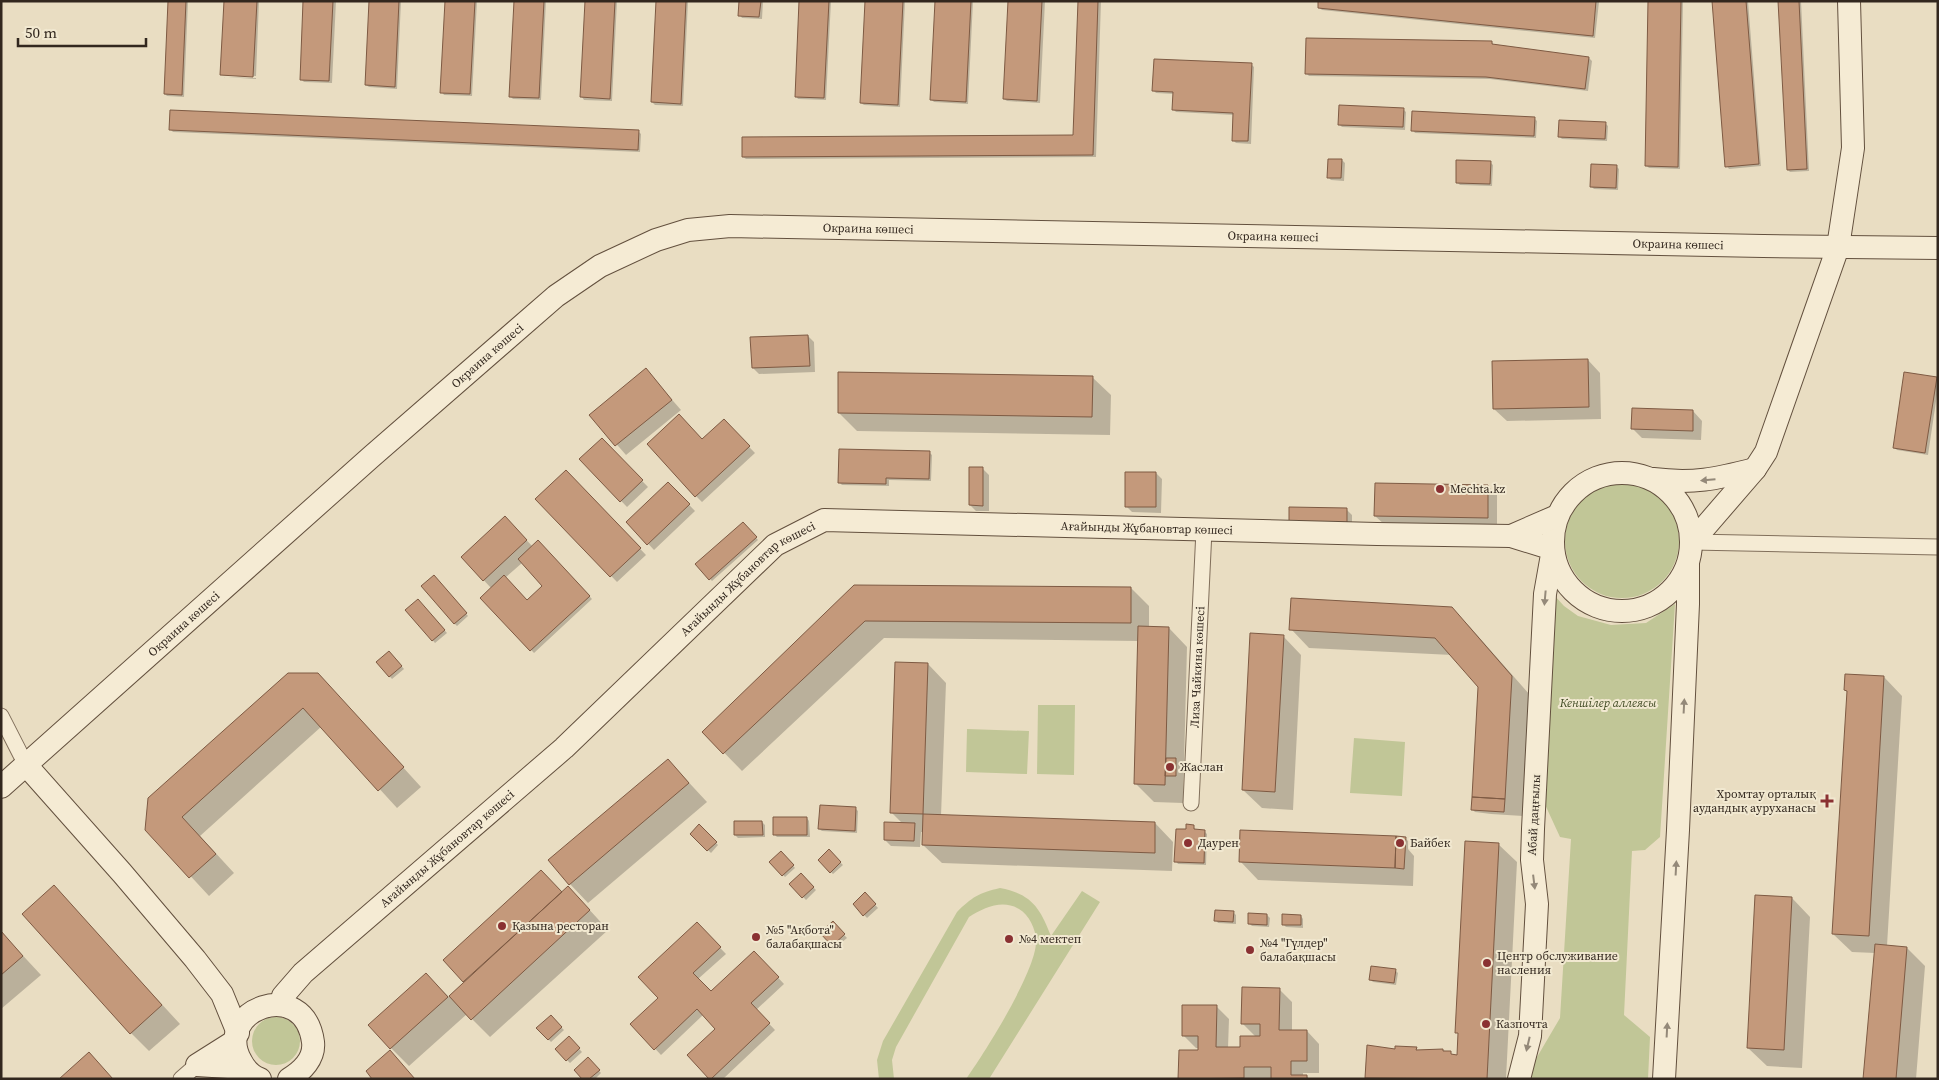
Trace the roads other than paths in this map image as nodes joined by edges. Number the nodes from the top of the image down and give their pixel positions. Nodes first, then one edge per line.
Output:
1 (1849, 1) edge
2 (1838, 247) junction
3 (1938, 248) edge
4 (1755, 469) junction
5 (1652, 479) junction
6 (1557, 516) junction
7 (1204, 530) junction
8 (1511, 536) junction
9 (1692, 542) junction
10 (1938, 547) edge
11 (1553, 550) junction
12 (1688, 565) junction
13 (1, 716) edge
14 (26, 765) junction
15 (1, 787) edge
16 (1191, 803) dead end
17 (222, 994) junction
18 (281, 1005) junction
19 (253, 1010) junction
20 (236, 1037) junction
21 (189, 1072) edge
22 (252, 1073) edge
23 (299, 1076) edge
24 (1519, 1079) edge
25 (1664, 1079) edge

1 - 2 street
2 - 3 street, Окраина көшесі
2 - 4 street
2 - 14 street, Окраина көшесі
4 -> 5 street
4 - 9 street
5 - 6 street
5 - 9 street
6 - 8 street
6 - 11 street
7 - 8 street, Ағайынды Жұбановтар көшесі
7 - 16 street, Лиза Чайкина көшесі
7 - 18 street, Ағайынды Жұбановтар көшесі
8 - 11 street
9 - 10 street
9 - 12 street
11 - 12 street
11 -> 24 street, Абай даңғылы
25 -> 12 street
13 - 14 street
14 - 15 street, Окраина көшесі
14 - 17 street
17 - 19 street
17 - 20 street
18 - 19 street
18 - 23 street
19 - 20 street
20 - 21 street
20 - 22 street
21 - 22 street

